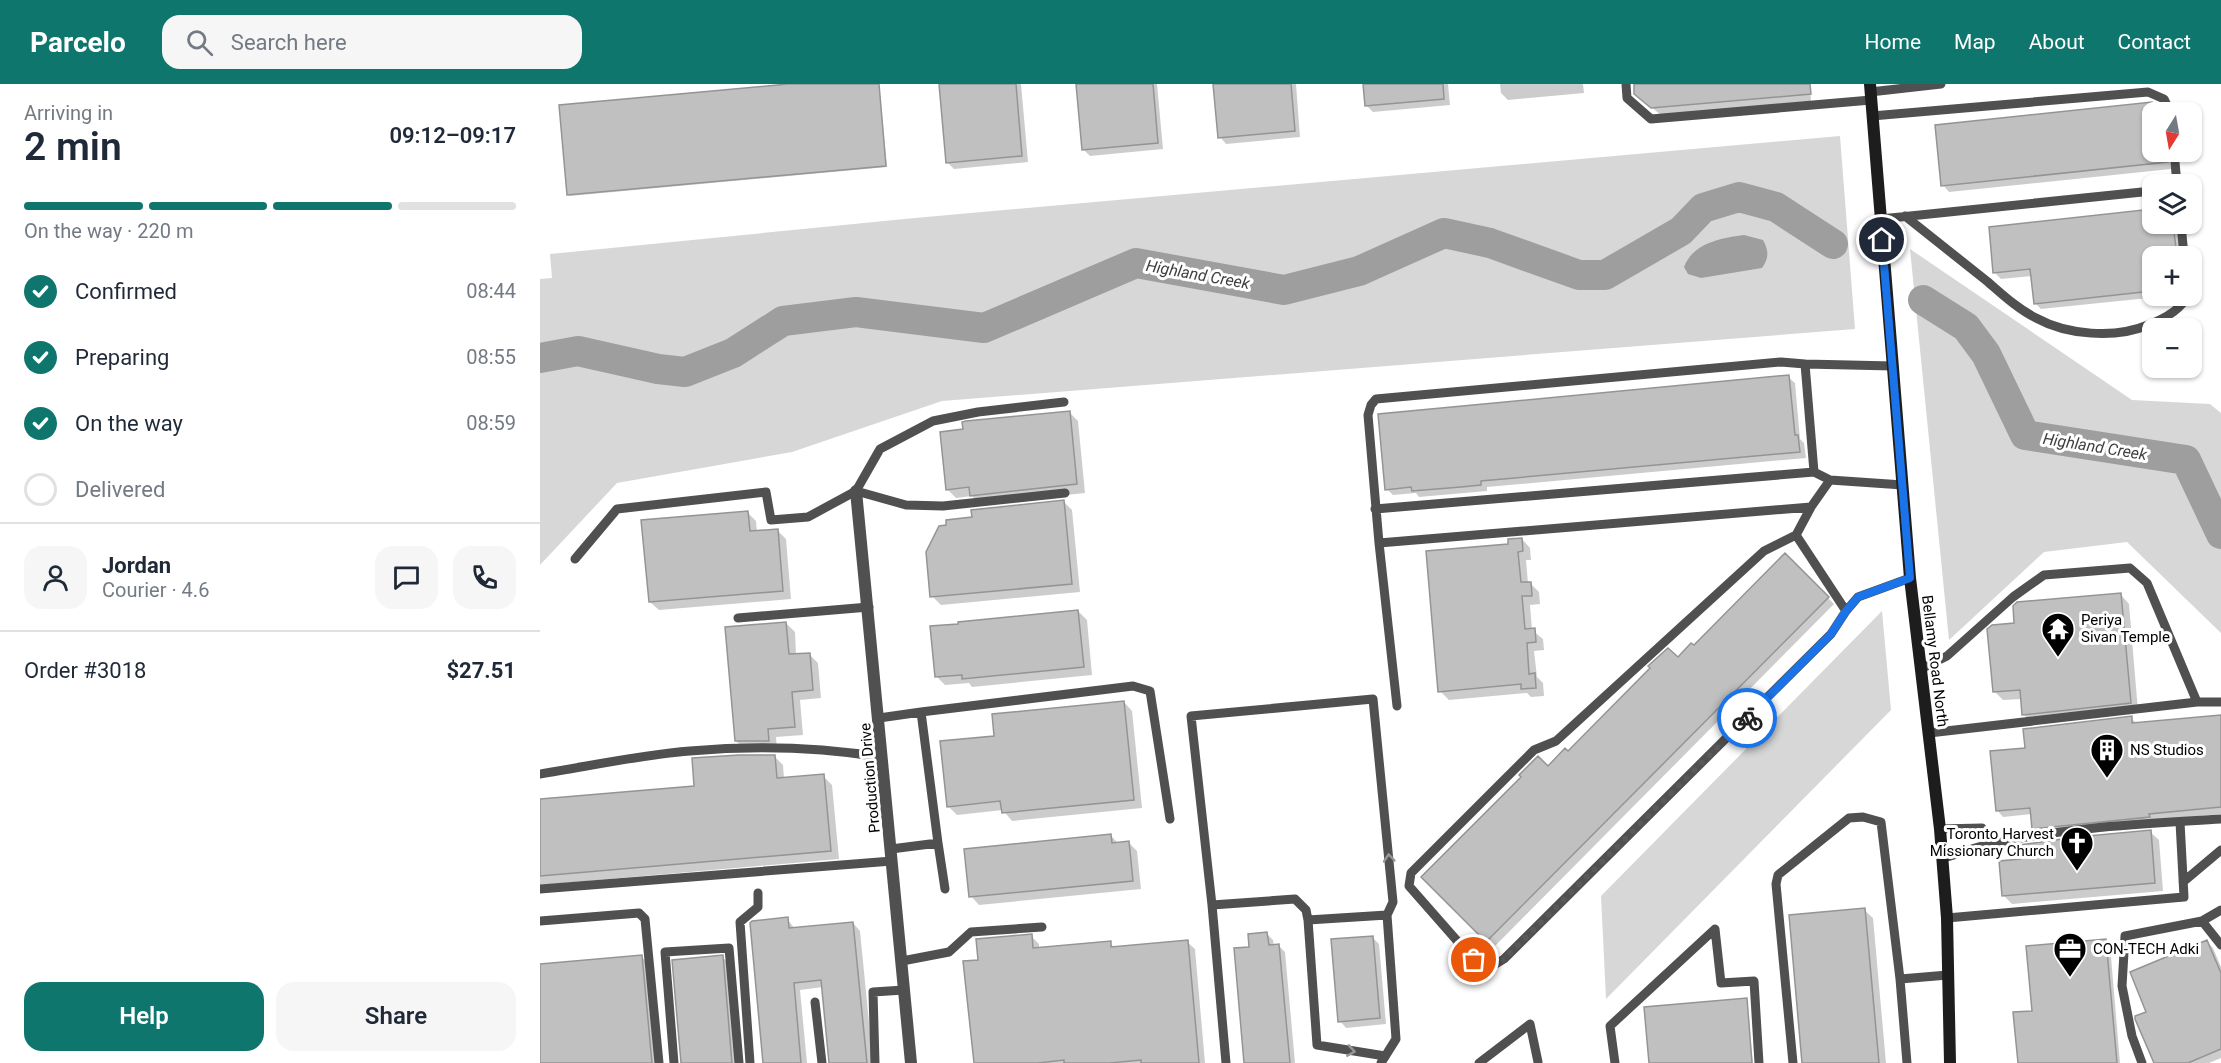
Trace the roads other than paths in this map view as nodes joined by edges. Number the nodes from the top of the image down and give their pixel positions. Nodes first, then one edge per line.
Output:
1 (1626, 84) edge
2 (1941, 84) edge
3 (1870, 92) edge
4 (2165, 102) edge
5 (1872, 116) junction
6 (2142, 192) edge
7 (1905, 216) junction
8 (1881, 219) junction
9 (2180, 306) edge
10 (1806, 364) junction
11 (1893, 366) junction
12 (1064, 402) dead end
13 (1814, 472) junction
14 (1830, 480) junction
15 (1903, 485) junction
16 (856, 491) junction
17 (1065, 493) dead end
18 (1811, 507) junction
19 (1375, 509) junction
20 (1796, 535) junction
21 (1379, 543) junction
22 (575, 559) dead end
23 (1910, 578) junction
24 (869, 608) junction
25 (1846, 611) junction
26 (738, 618) dead end
27 (1921, 669) junction
28 (2197, 702) junction
29 (2221, 702) edge
30 (1398, 706) dead end
31 (921, 712) junction
32 (879, 718) junction
33 (1929, 733) junction
34 (882, 757) junction
35 (540, 774) edge
36 (1170, 819) dead end
37 (2221, 819) edge
38 (2180, 822) junction
39 (1940, 829) junction
40 (938, 843) junction
41 (1990, 844) junction
42 (2221, 850) edge
43 (892, 855) junction
44 (1942, 858) junction
45 (2183, 882) junction
46 (540, 889) edge
47 (945, 889) dead end
48 (758, 893) dead end
49 (1212, 905) junction
50 (2221, 910) edge
51 (1387, 915) junction
52 (1947, 918) junction
53 (1308, 920) junction
54 (540, 921) edge
55 (2202, 921) junction
56 (1042, 927) dead end
57 (2221, 945) edge
58 (902, 961) junction
59 (1948, 975) junction
60 (1900, 979) junction
61 (904, 990) junction
62 (815, 1002) dead end
63 (1383, 1059) edge
64 (1538, 1062) edge
65 (659, 1063) edge
66 (674, 1063) edge
67 (739, 1063) edge
68 (750, 1063) edge
69 (822, 1063) edge
70 (875, 1063) edge
71 (911, 1063) edge
72 (1226, 1063) edge
73 (1479, 1063) edge
74 (1615, 1063) edge
75 (1759, 1063) edge
76 (1793, 1063) edge
77 (1907, 1063) edge
78 (1950, 1063) edge
79 (2142, 1063) edge

1 - 3 lane
2 - 3 lane
3 - 5 street, Bellamy Road North
4 - 5 lane
5 - 8 street, Bellamy Road North
6 - 7 lane
7 - 8 lane
7 - 9 lane
8 - 11 street, Bellamy Road North
10 - 11 lane
10 - 13 lane
10 - 19 lane
11 - 15 street, Bellamy Road North
12 - 16 lane
13 - 14 lane
13 - 19 lane
14 - 15 lane
14 - 18 lane
15 - 23 street, Bellamy Road North
16 - 17 lane
16 - 22 lane
16 - 24 street, Production Drive
18 - 20 lane
18 - 21 lane
19 - 21 lane
20 - 25 lane
20 - 25 lane
21 - 30 lane
23 - 25 lane
23 - 27 street, Bellamy Road North
24 - 26 lane
24 - 32 street, Production Drive
27 - 28 lane
27 - 33 street, Bellamy Road North
28 - 29 lane
28 - 33 lane
31 - 32 lane
31 - 36 lane
31 - 40 lane
32 - 34 street, Production Drive
33 - 39 street, Bellamy Road North
34 - 35 lane
34 - 43 street, Production Drive
37 - 38 lane
38 - 41 lane
38 - 45 lane
39 - 41 lane
39 - 44 street, Bellamy Road North
40 - 43 lane
40 - 47 lane
41 - 44 lane
42 - 45 lane
43 - 46 lane
43 - 58 street, Production Drive
44 - 52 street, Bellamy Road North
45 - 52 lane
48 - 68 lane
51 -> 49 lane
49 - 53 lane
49 - 72 lane
50 - 55 lane
51 - 53 lane
51 - 63 lane
52 - 59 street, Bellamy Road North
53 -> 63 lane
54 - 65 lane
55 - 57 lane
55 - 79 lane
56 - 58 lane
58 - 61 street, Production Drive
59 - 60 lane
59 - 78 street, Bellamy Road North
60 - 76 lane
60 - 77 lane
61 - 70 lane
61 - 71 street, Production Drive
62 - 69 lane
64 - 73 lane
66 - 67 lane
74 - 75 lane

